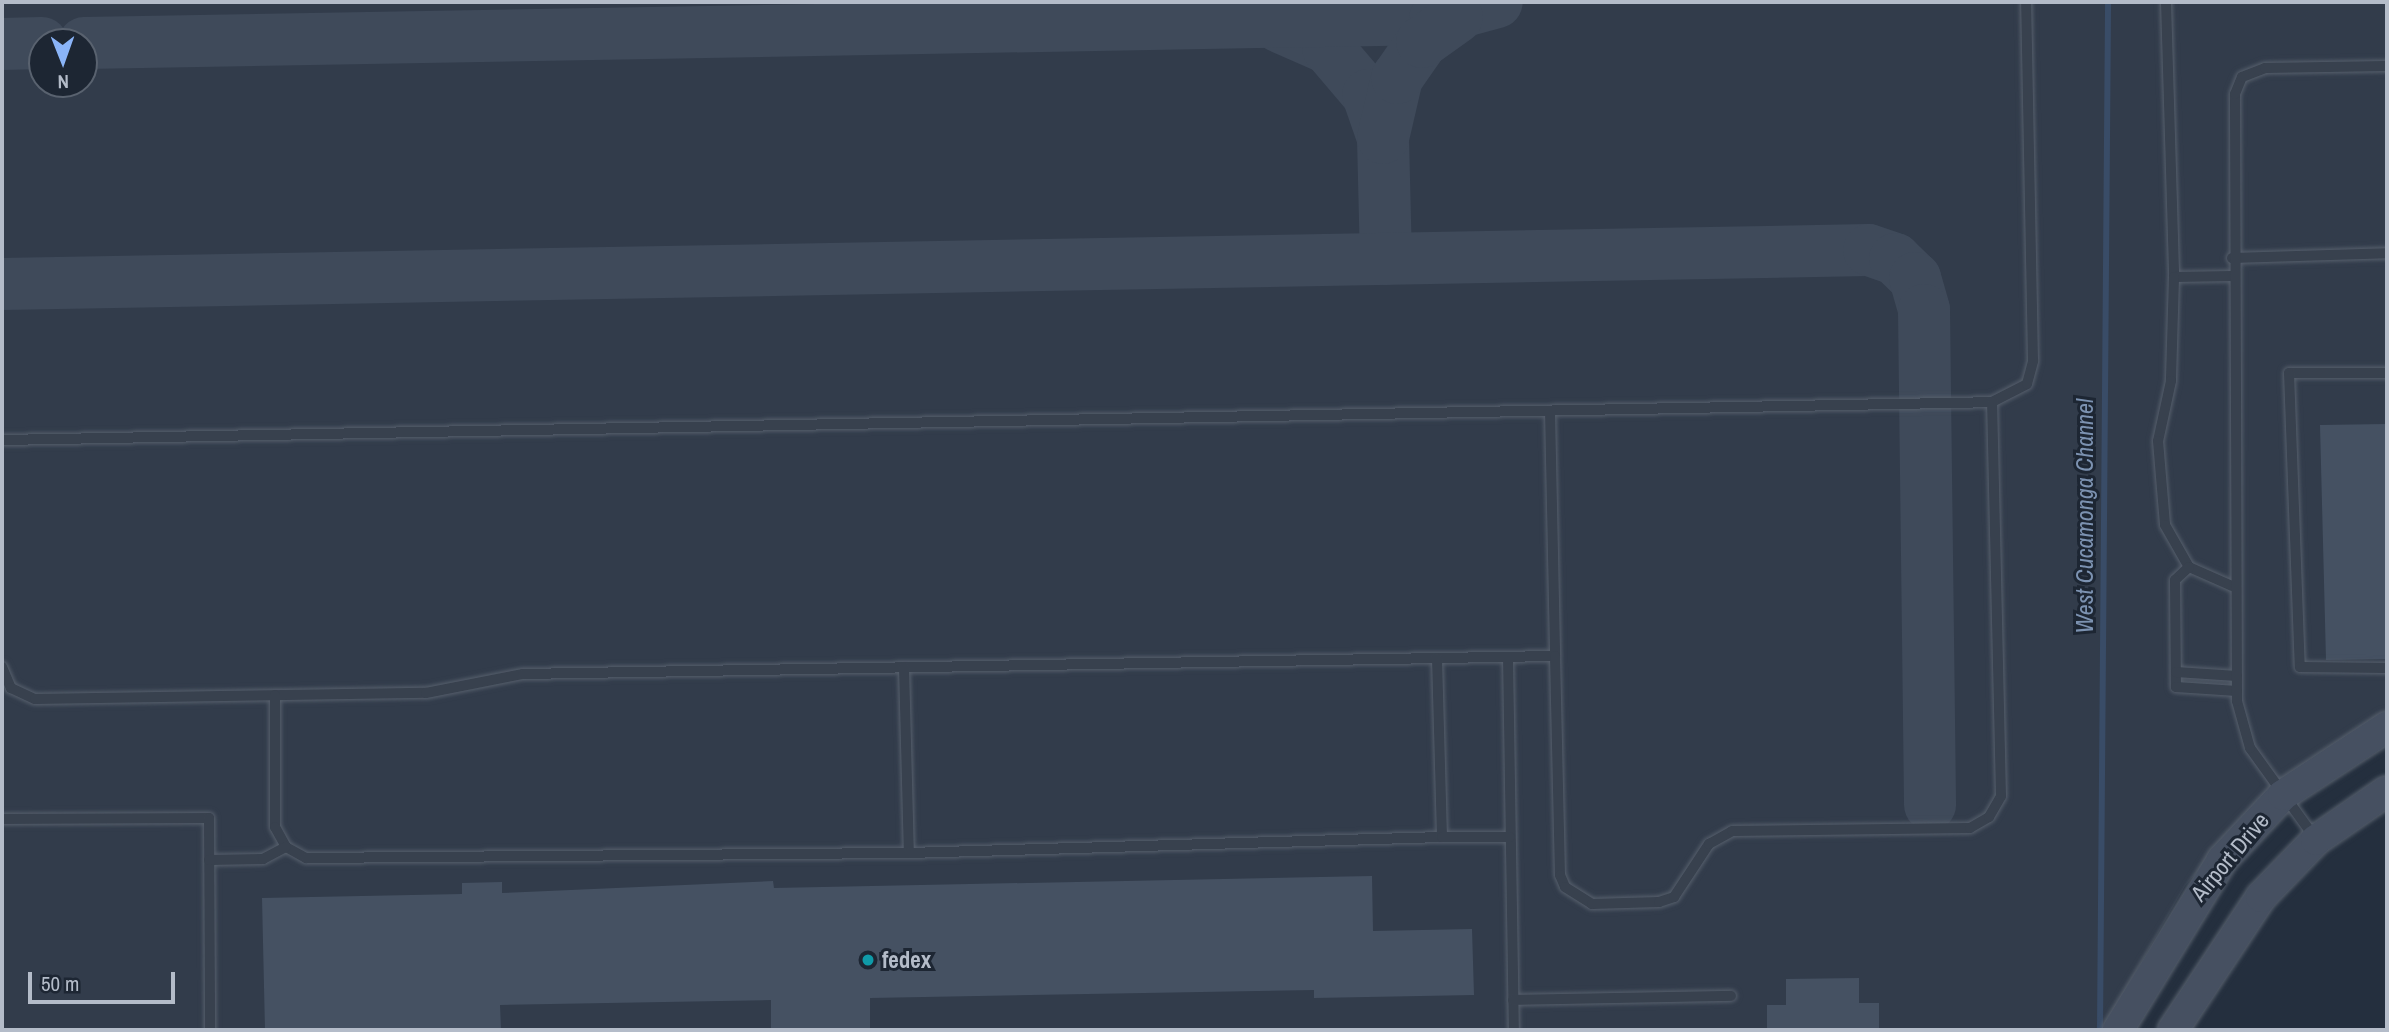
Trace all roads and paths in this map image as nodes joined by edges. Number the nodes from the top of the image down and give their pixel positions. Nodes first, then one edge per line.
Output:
1 (2026, 2) edge
2 (2166, 2) edge
3 (2387, 66) edge
4 (2387, 253) edge
5 (2232, 258) junction
6 (2232, 276) junction
7 (2174, 277) junction
8 (2387, 373) edge
9 (1992, 402) junction
10 (1550, 411) junction
11 (2, 440) edge
12 (2189, 567) junction
13 (2232, 586) junction
14 (1555, 656) junction
15 (1508, 657) junction
16 (1437, 658) junction
17 (2, 667) edge
18 (904, 667) junction
19 (2387, 668) edge
20 (2176, 672) junction
21 (2237, 677) junction
22 (2237, 691) junction
23 (275, 695) junction
24 (2387, 727) edge
25 (2387, 791) edge
26 (2283, 795) junction
27 (2, 819) edge
28 (1442, 837) junction
29 (1510, 837) junction
30 (2316, 840) junction
31 (286, 848) junction
32 (909, 853) junction
33 (209, 860) junction
34 (1731, 996) dead end
35 (1513, 1000) junction
36 (211, 1030) edge
37 (1514, 1030) edge
38 (2118, 1030) edge
39 (2173, 1030) edge

1 - 9 lane
2 - 7 lane
3 - 5 lane
4 - 5 lane
5 - 6 lane
6 - 7 lane
6 - 13 lane
7 - 12 lane
8 - 19 lane
9 - 10 lane
9 - 14 lane
10 - 11 lane
10 - 14 lane
12 - 13 lane
12 - 20 lane
13 - 21 lane
14 - 15 lane
15 - 16 lane
15 - 29 lane
16 - 18 lane
16 - 28 lane
17 - 23 lane
18 - 23 lane
18 - 32 lane
20 - 21 lane
20 - 22 lane
21 - 22 lane
22 - 26 lane
23 - 31 lane
24 - 26 main road, Airport Drive
25 - 30 main road
26 - 30 lane
26 - 38 main road, Airport Drive
27 - 33 lane
28 - 29 lane
28 - 32 lane
29 - 35 lane
30 - 39 main road
31 - 32 lane
31 - 33 lane
33 - 36 lane
34 - 35 lane
35 - 37 lane

